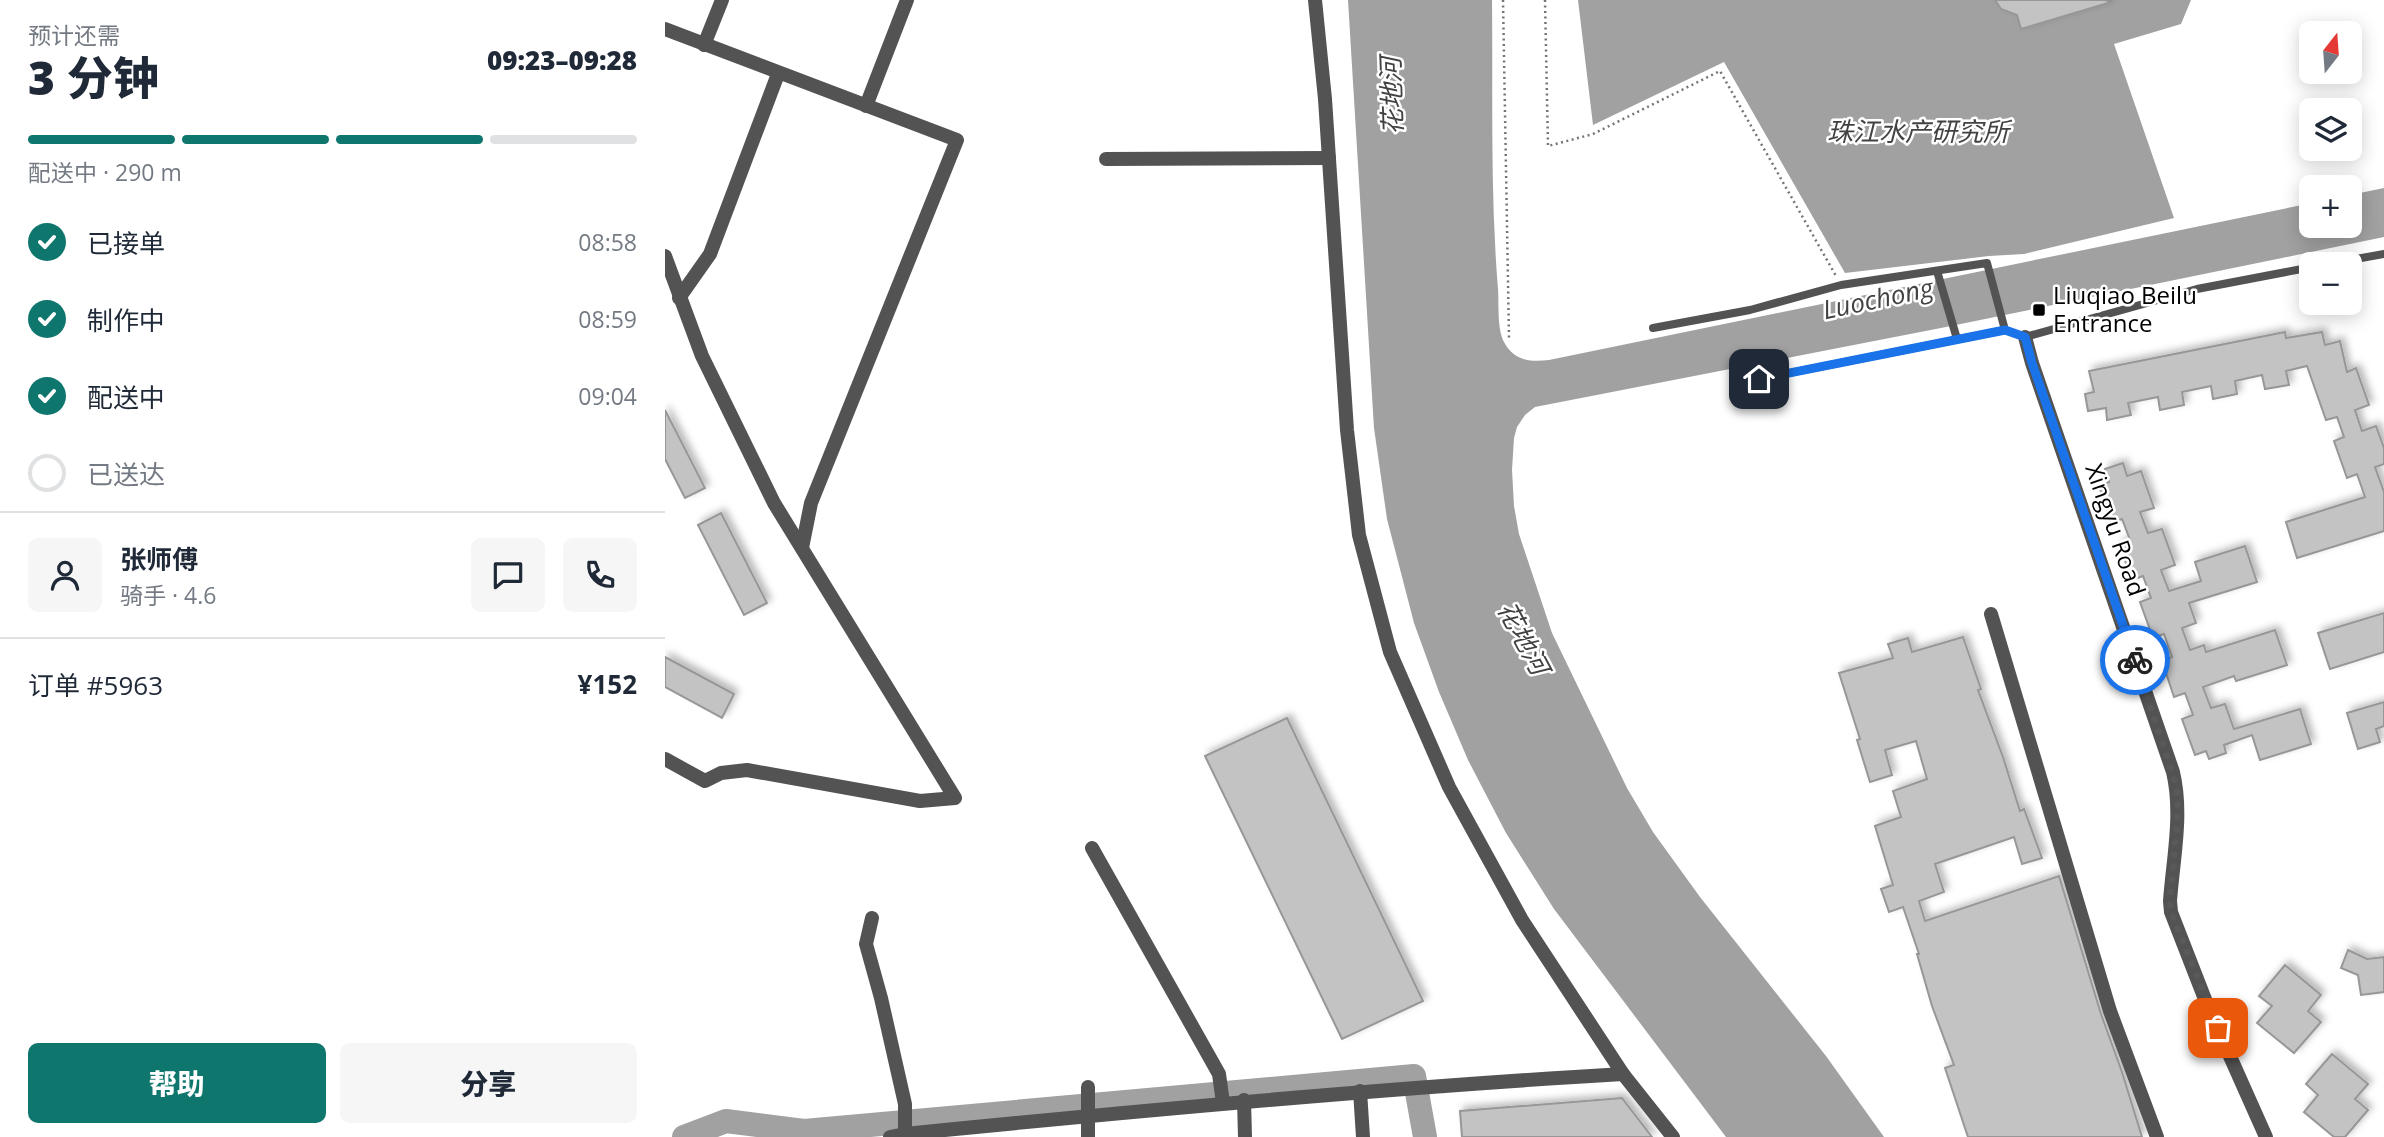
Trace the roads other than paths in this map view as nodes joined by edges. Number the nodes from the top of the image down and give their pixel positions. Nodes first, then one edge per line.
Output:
1 (722, 0) edge
2 (907, 0) edge
3 (1315, 0) edge
4 (665, 29) edge
5 (704, 45) junction
6 (778, 74) junction
7 (866, 106) junction
8 (1329, 158) junction
9 (1105, 159) dead end
10 (2384, 254) edge
11 (665, 256) edge
12 (2362, 258) edge
13 (2299, 269) edge
14 (1937, 271) junction
15 (679, 298) junction
16 (1653, 328) dead end
17 (2005, 330) junction
18 (2025, 337) junction
19 (1958, 339) junction
20 (1759, 379) dead end
21 (802, 548) junction
22 (1991, 614) dead end
23 (665, 759) edge
24 (1092, 848) dead end
25 (872, 918) dead end
26 (1623, 1074) junction
27 (1088, 1087) dead end
28 (1360, 1091) junction
29 (1244, 1100) junction
30 (1223, 1102) junction
31 (1089, 1116) junction
32 (905, 1135) edge
33 (890, 1137) edge
34 (1088, 1137) edge
35 (1245, 1137) edge
36 (1363, 1137) edge
37 (1674, 1137) edge
38 (2157, 1137) edge
39 (2266, 1137) edge

1 - 5 street
2 - 7 street
3 - 8 street
4 - 5 street
5 - 6 street
6 - 7 street
6 - 15 street
7 - 21 street
8 - 9 street
8 - 26 street
10 - 12 lane
11 - 15 street
13 - 18 lane
14 - 16 lane
14 - 17 lane
14 - 19 lane
15 - 21 street
17 - 18 lane
17 - 19 lane
18 - 39 street, Xingyu Road
19 - 20 lane
21 - 23 street
22 - 38 street
24 - 30 street
25 - 32 street
26 - 28 street
26 - 37 street
27 - 31 street
28 - 29 street
28 - 36 street
29 - 30 street
29 - 35 street
30 - 31 street
31 - 32 street
31 - 34 street
32 - 33 street

